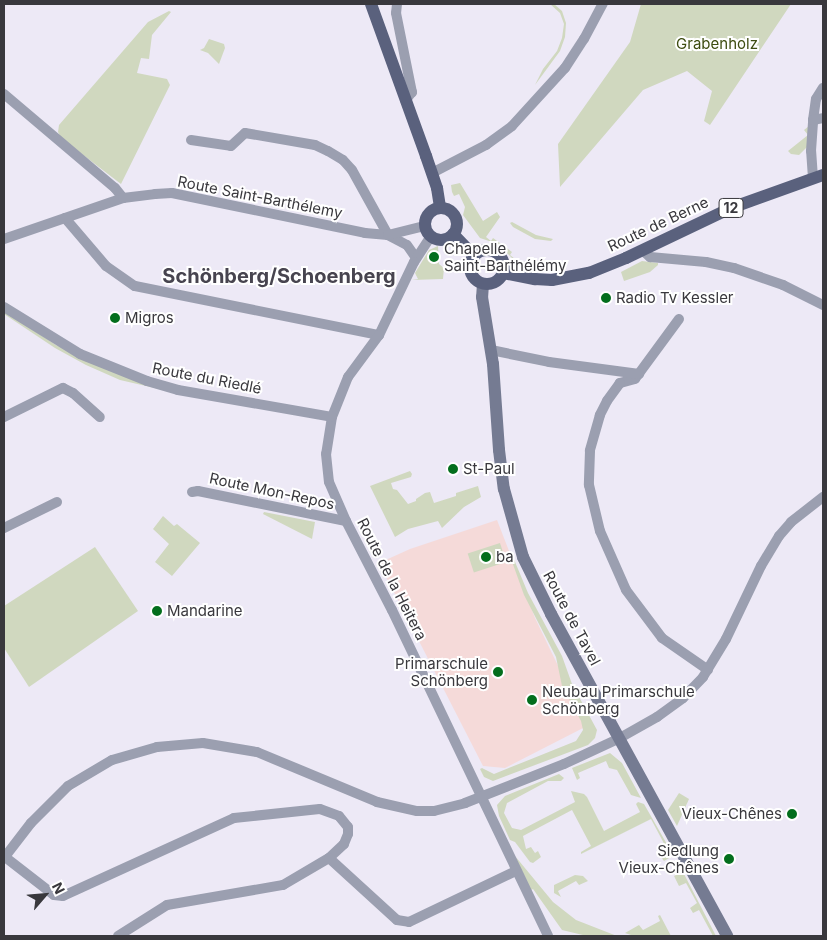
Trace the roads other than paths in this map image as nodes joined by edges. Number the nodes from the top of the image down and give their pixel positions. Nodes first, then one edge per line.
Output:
1 (371, 4) edge
2 (398, 4) edge
3 (603, 4) edge
4 (823, 88) edge
5 (4, 94) edge
6 (406, 101) junction
7 (823, 118) edge
8 (813, 120) junction
9 (191, 140) dead end
10 (432, 173) junction
11 (818, 176) edge
12 (123, 198) junction
13 (440, 208) junction
14 (65, 218) junction
15 (428, 231) junction
16 (453, 234) junction
17 (388, 235) junction
18 (4, 239) edge
19 (642, 250) junction
20 (474, 256) junction
21 (416, 258) junction
22 (503, 273) junction
23 (483, 284) junction
24 (823, 305) edge
25 (4, 307) edge
26 (679, 318) dead end
27 (379, 334) junction
28 (491, 350) junction
29 (639, 374) junction
30 (4, 417) edge
31 (100, 417) dead end
32 (332, 417) junction
33 (192, 492) dead end
34 (823, 497) edge
35 (57, 502) dead end
36 (346, 521) junction
37 (4, 528) edge
38 (708, 670) junction
39 (618, 739) junction
40 (482, 797) junction
41 (4, 857) edge
42 (329, 858) junction
43 (516, 872) junction
44 (118, 936) edge
45 (548, 936) edge
46 (727, 936) edge

1 - 6 main road
2 - 6 street
3 - 10 street
4 - 8 street
5 - 12 street
6 - 10 main road
7 - 8 street
8 - 11 street
9 - 17 street
10 - 13 main road
11 - 19 main road, Route de Berne / 12
12 - 14 street, Route Saint-Barthélemy
12 - 17 street, Route Saint-Barthélemy
13 - 15 main road
13 - 16 main road
14 - 18 street, Route Saint-Barthélemy
14 - 27 street
15 - 16 main road
15 - 17 street, Route Saint-Barthélemy
15 - 21 street, Route de la Heitera
16 - 20 main road
17 - 21 street
19 - 22 main road, Route de Berne / 12
19 - 24 street
20 - 22 main road
20 - 23 main road
21 - 27 street, Route de la Heitera
22 - 23 main road
23 - 28 main road, Route de Tavel
25 - 32 street, Route du Riedlé
26 - 29 street
27 - 32 street, Route de la Heitera
28 - 29 street
28 - 39 main road, Route de Tavel
29 - 38 street
30 - 31 street
32 - 36 street, Route de la Heitera
33 - 36 street, Route Mon-Repos
34 - 38 street
35 - 37 street
36 - 40 street, Route de la Heitera
38 - 39 street
39 - 40 street
39 - 46 main road, Route de Tavel
40 - 41 street
40 - 43 street, Route de la Heitera
41 - 42 street
42 - 43 street
42 - 44 street
43 - 45 street, Route de la Heitera

